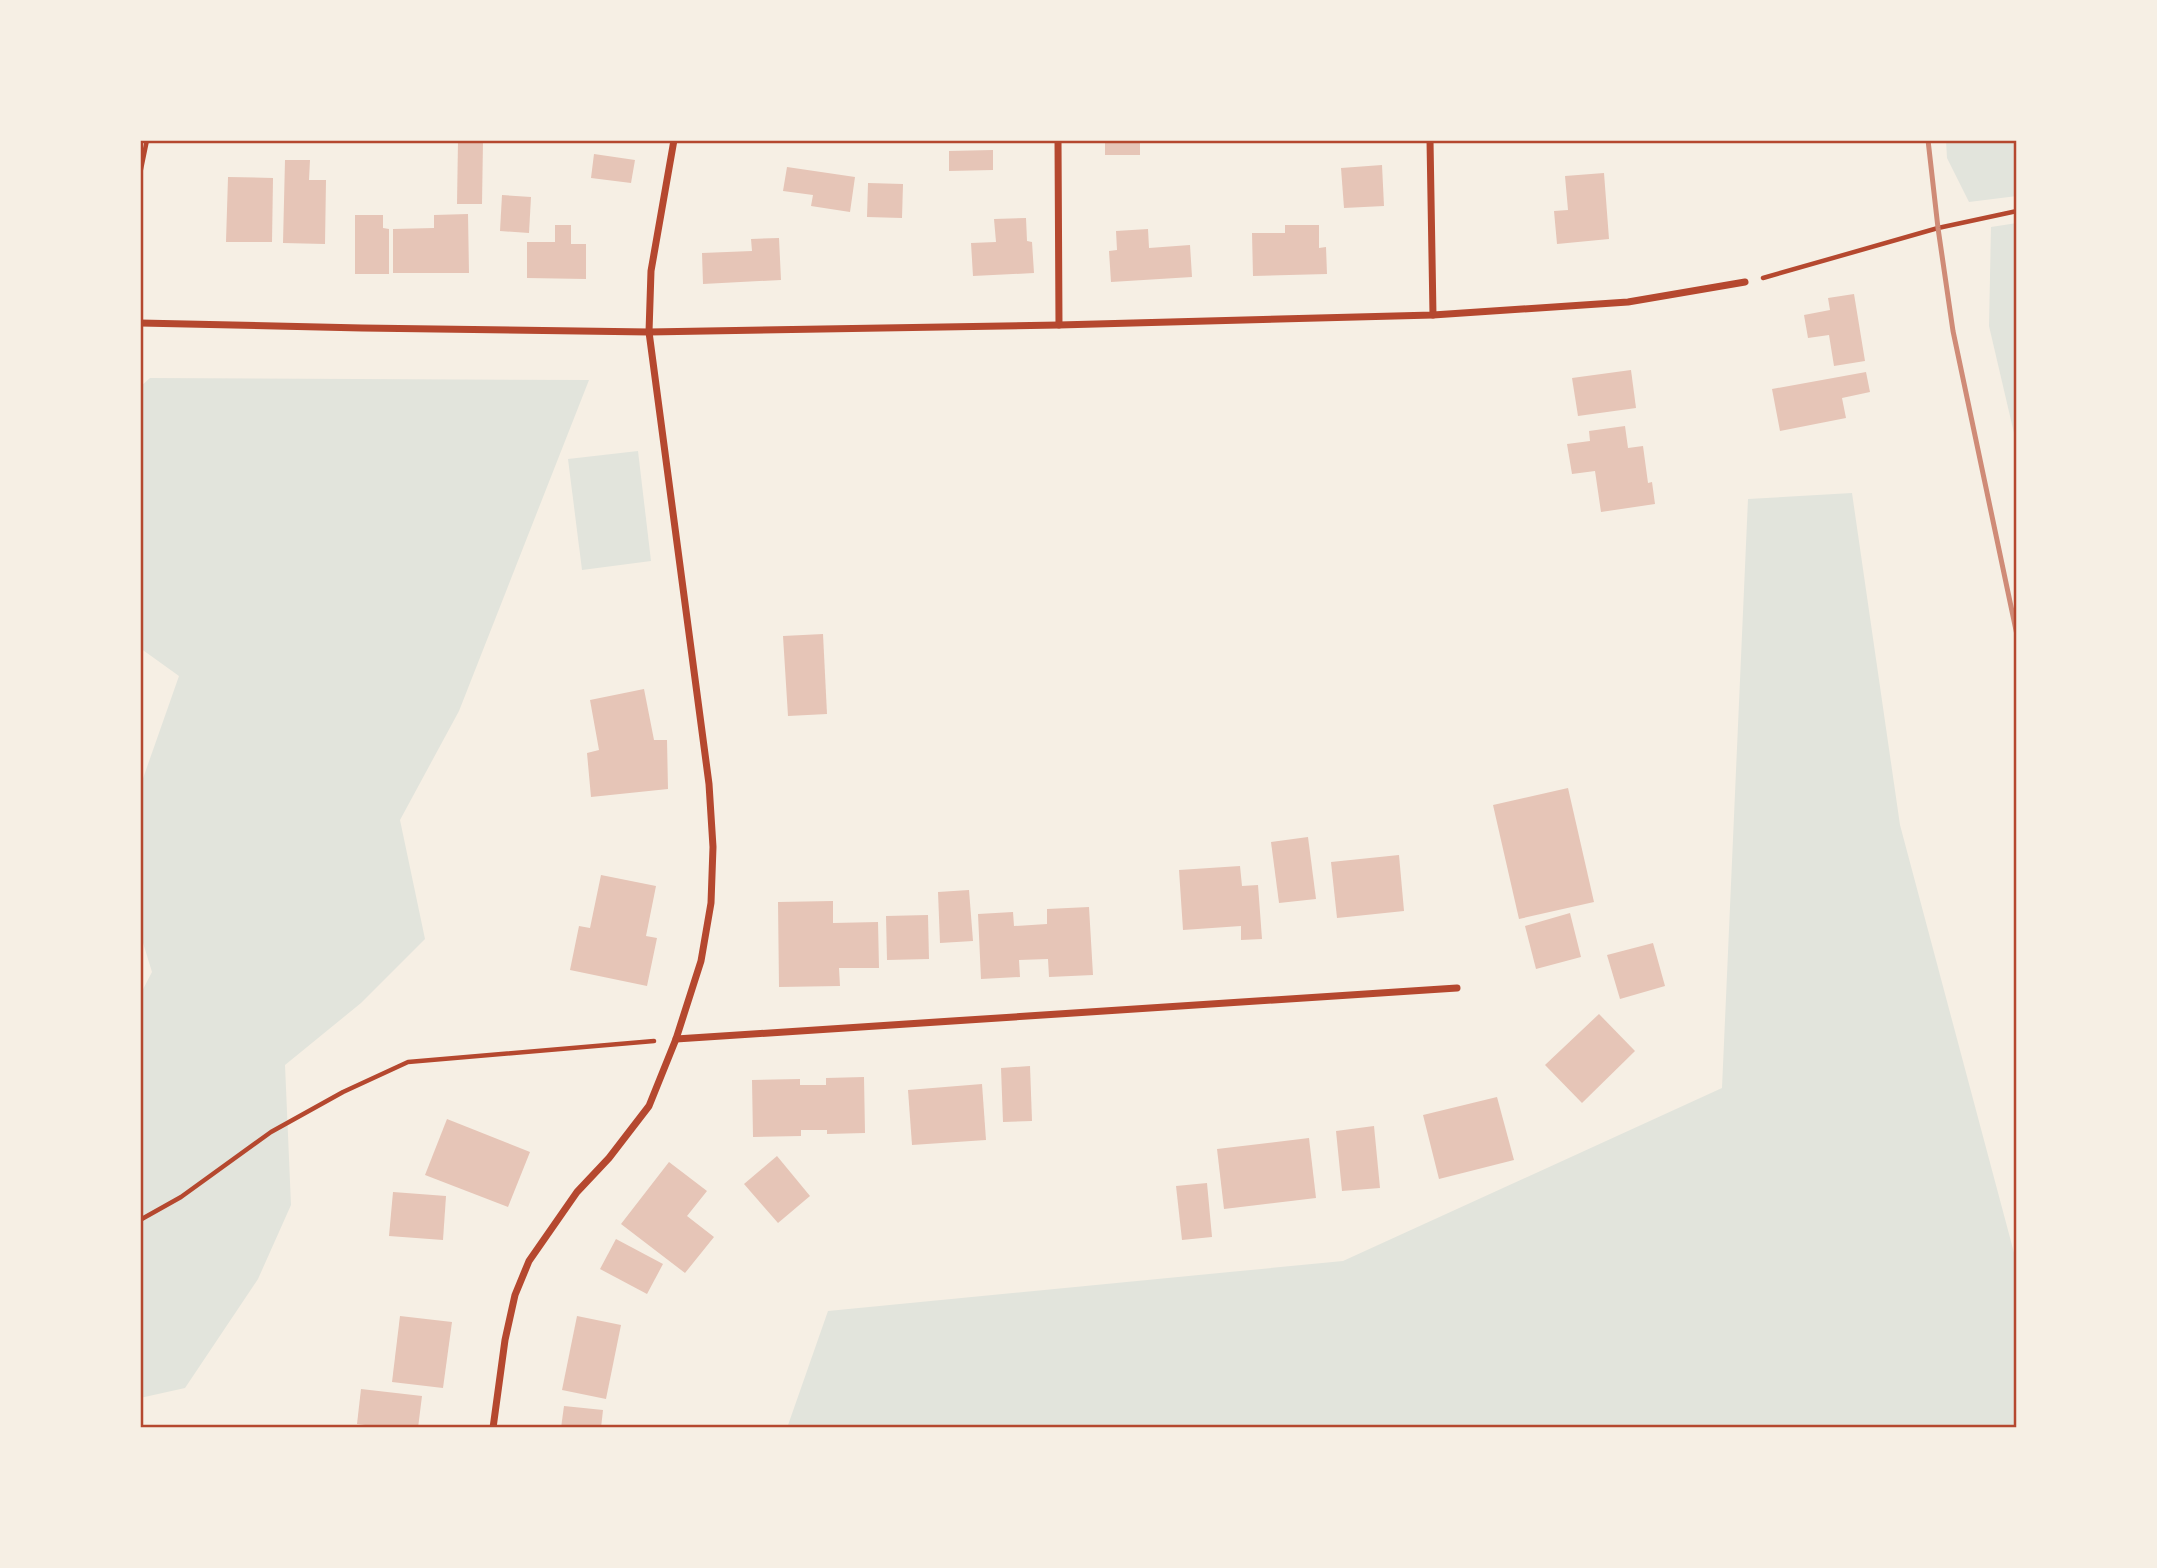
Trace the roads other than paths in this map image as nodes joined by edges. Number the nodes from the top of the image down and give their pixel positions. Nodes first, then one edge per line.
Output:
1 (674, 140) edge
2 (1058, 140) edge
3 (1430, 140) edge
4 (1745, 282) road end
5 (1433, 315) junction
6 (140, 323) edge
7 (1059, 325) junction
8 (649, 332) junction
9 (1457, 988) dead end
10 (676, 1039) junction
11 (493, 1428) edge

1 - 8 street
2 - 7 street
3 - 5 street
4 - 5 street
5 - 7 street
6 - 8 street
7 - 8 street
8 - 10 street
9 - 10 street
10 - 11 street

